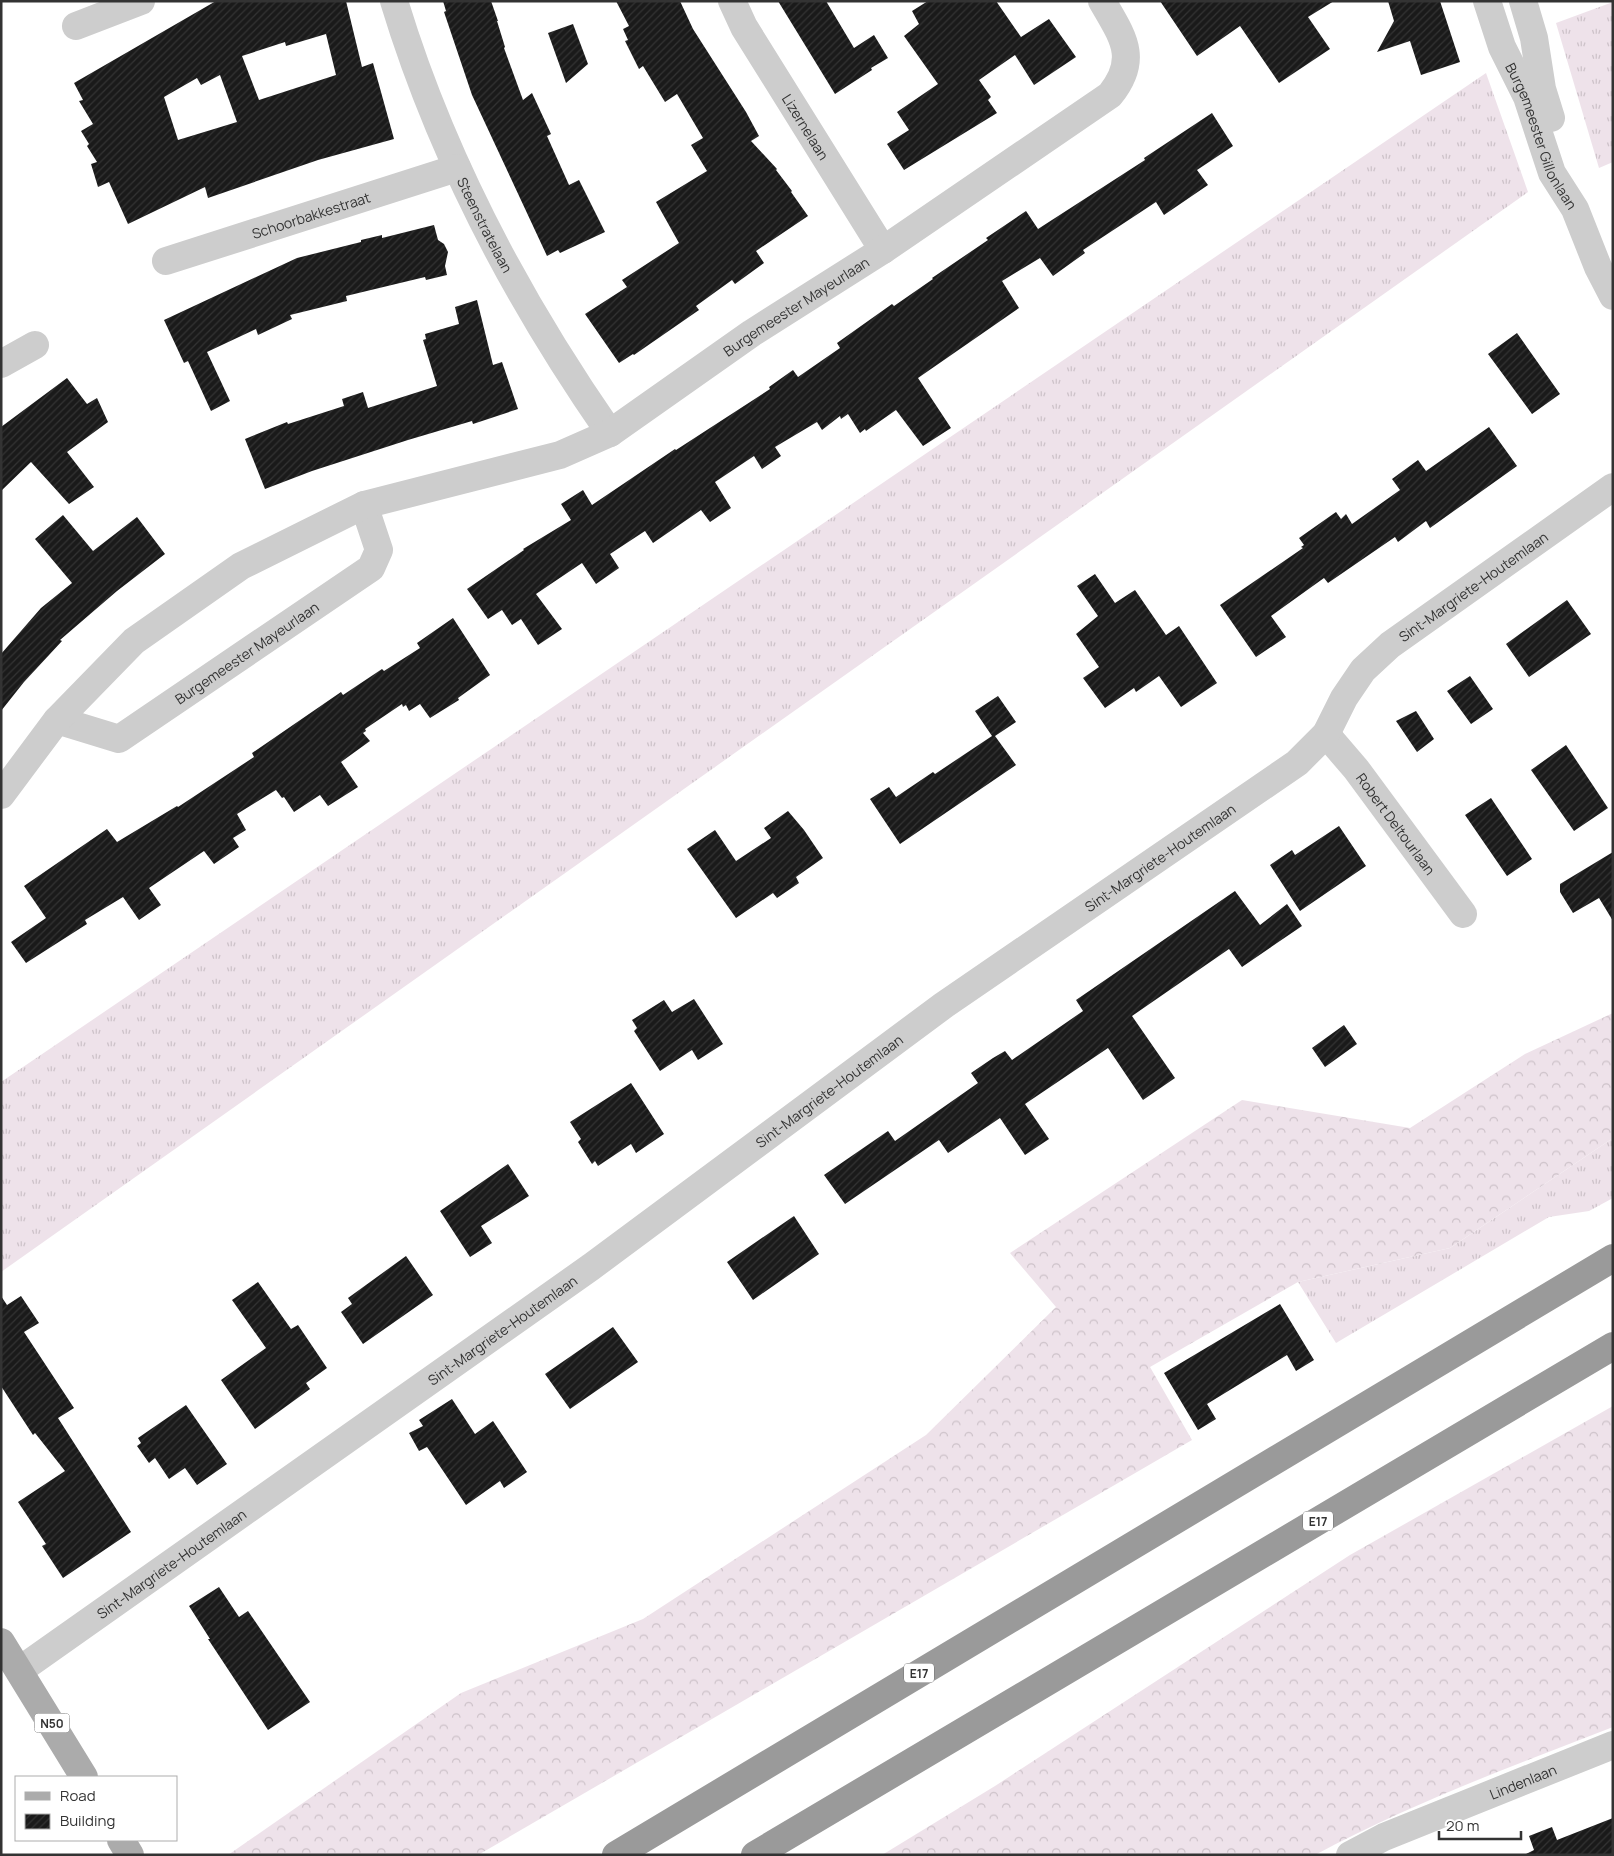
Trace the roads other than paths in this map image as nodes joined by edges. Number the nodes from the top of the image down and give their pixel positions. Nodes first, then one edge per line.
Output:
1 (141, 1) edge
2 (394, 1) edge
3 (732, 1) edge
4 (1102, 1) edge
5 (1487, 1) edge
6 (1523, 1) edge
7 (76, 26) dead end
8 (457, 168) junction
9 (1575, 209) junction
10 (884, 250) junction
11 (166, 261) dead end
12 (1613, 296) edge
13 (35, 345) dead end
14 (1, 364) edge
15 (610, 433) junction
16 (1613, 488) edge
17 (364, 505) junction
18 (57, 720) junction
19 (1326, 734) junction
20 (1, 795) edge
21 (1463, 914) dead end
22 (1613, 1258) edge
23 (1613, 1346) edge
24 (1, 1642) edge
25 (20, 1670) junction
26 (1613, 1744) edge
27 (83, 1776) edge
28 (122, 1841) edge
29 (130, 1855) edge
30 (616, 1855) edge
31 (755, 1855) edge
32 (1350, 1855) edge

1 - 7 street
2 - 8 street, Steenstratelaan
3 - 10 street, Lizernelaan
4 - 10 street, Burgemeester Mayeurlaan
5 - 9 street, Burgemeester Gillonlaan
6 - 9 street, Burgemeester Gillonlaan
8 - 11 street, Schoorbakkestraat
8 - 15 street, Steenstratelaan
9 - 12 street
10 - 15 street, Burgemeester Mayeurlaan
13 - 14 street
15 - 17 street, Burgemeester Mayeurlaan
16 - 19 street, Sint-Margriete-Houtemlaan
17 - 18 street, Burgemeester Mayeurlaan
17 - 18 street, Burgemeester Mayeurlaan
18 - 20 street, Burgemeester Mayeurlaan
19 - 21 street, Robert Deltourlaan
19 - 25 street, Sint-Margriete-Houtemlaan
22 - 30 highway, E17
23 - 31 highway, E17
24 - 25 main road, N50
25 - 27 main road, N50
26 - 32 street, Lindenlaan
28 - 29 main road

